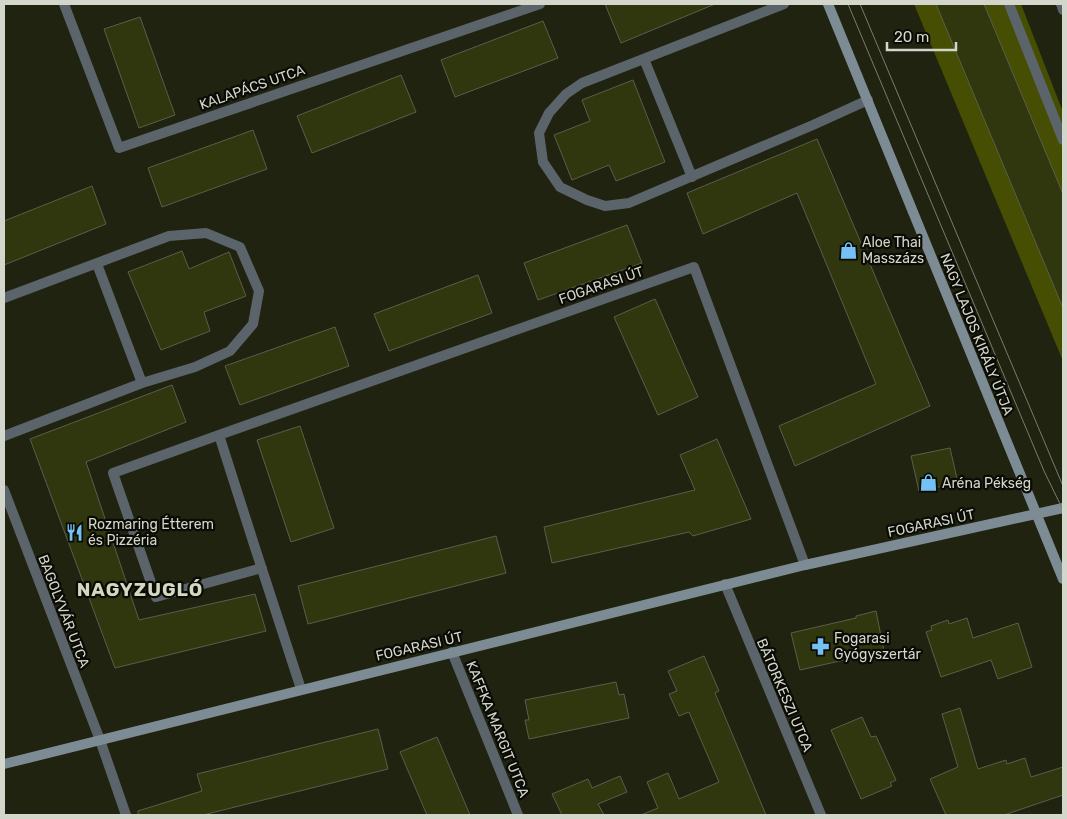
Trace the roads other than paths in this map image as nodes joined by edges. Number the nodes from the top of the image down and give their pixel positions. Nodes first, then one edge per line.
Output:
1 (64, 4) edge
2 (540, 4) edge
3 (784, 4) edge
4 (828, 4) edge
5 (1009, 4) edge
6 (1061, 4) edge
7 (1063, 10) edge
8 (644, 59) junction
9 (868, 100) junction
10 (1063, 140) edge
11 (692, 177) junction
12 (97, 264) junction
13 (4, 298) edge
14 (142, 383) junction
15 (219, 435) junction
16 (4, 436) edge
17 (4, 490) edge
18 (1063, 508) edge
19 (1036, 514) junction
20 (805, 564) junction
21 (262, 568) junction
22 (1063, 579) edge
23 (725, 584) junction
24 (452, 652) junction
25 (300, 688) junction
26 (100, 740) junction
27 (4, 764) edge
28 (126, 815) edge
29 (518, 815) edge
30 (820, 815) edge

1 - 2 street, KALAPÁCS UTCA
3 - 8 street
4 - 9 main road, NAGY LAJOS KIRÁLY ÚTJA
5 - 10 street
6 - 7 street
8 - 11 street
8 - 11 street
9 - 11 street
9 - 19 main road, NAGY LAJOS KIRÁLY ÚTJA
12 - 13 street
12 - 14 street
12 - 14 street
14 - 16 street
15 - 20 street, FOGARASI ÚT
15 - 21 street
15 - 21 street, FOGARASI ÚT
17 - 26 street, BAGOLYVÁR UTCA
18 - 19 main road, FOGARASI ÚT
19 - 20 main road, FOGARASI ÚT
19 - 22 main road, NAGY LAJOS KIRÁLY ÚTJA
20 - 23 main road, FOGARASI ÚT
21 - 25 street
23 - 24 main road, FOGARASI ÚT
23 - 30 street, BÁTORKESZI UTCA
24 - 25 main road, FOGARASI ÚT
24 - 29 street, KAFFKA MARGIT UTCA
25 - 26 main road, FOGARASI ÚT
26 - 27 main road, FOGARASI ÚT
26 - 28 street

